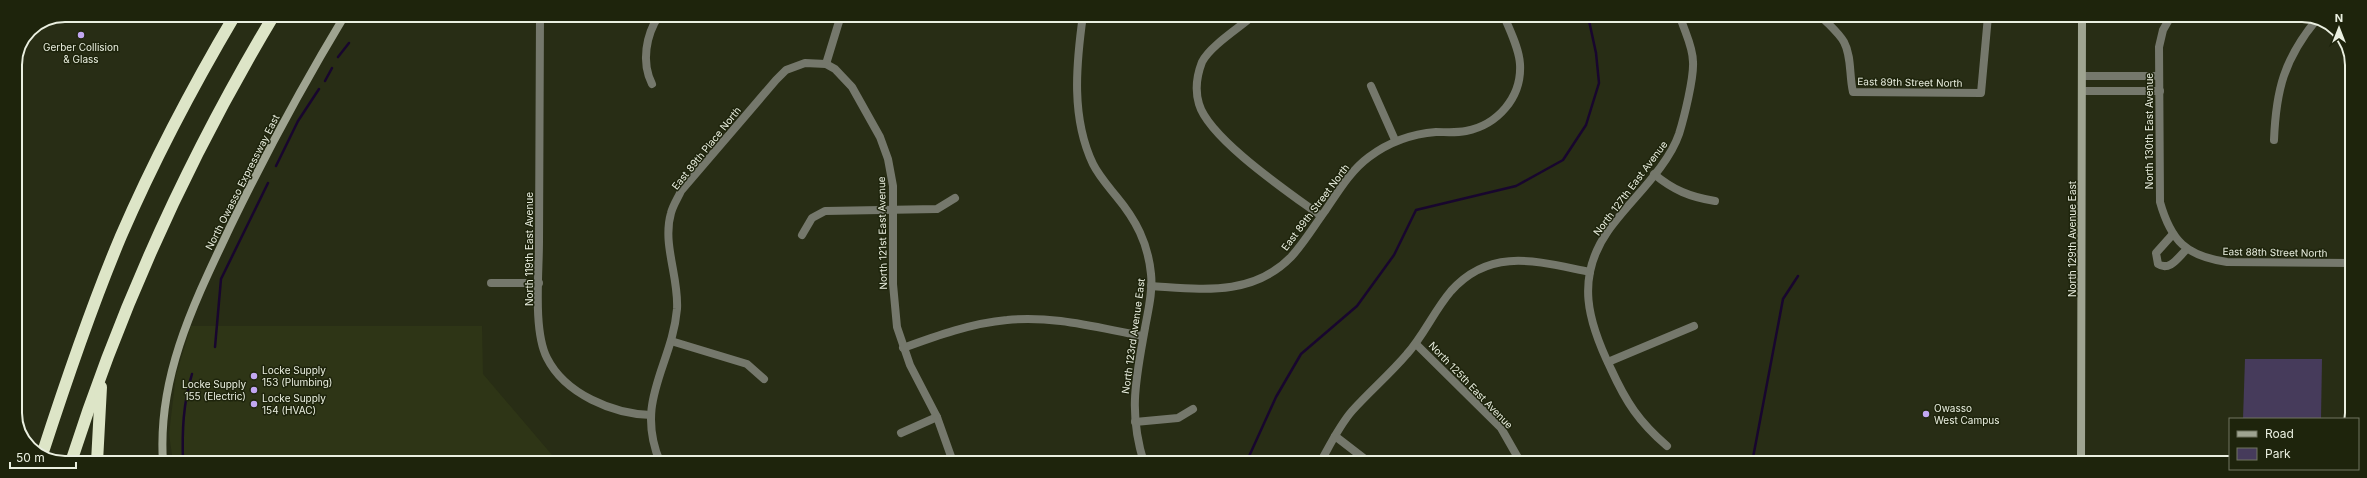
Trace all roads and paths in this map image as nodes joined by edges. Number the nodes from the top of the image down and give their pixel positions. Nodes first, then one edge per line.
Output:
1 (231, 22) edge
2 (270, 22) edge
3 (341, 22) edge
4 (540, 22) edge
5 (656, 22) edge
6 (839, 22) edge
7 (1082, 22) edge
8 (1247, 22) edge
9 (1506, 22) edge
10 (1682, 22) edge
11 (1827, 22) edge
12 (1987, 22) edge
13 (2082, 22) edge
14 (2167, 22) edge
15 (2313, 24) edge
16 (826, 64) junction
17 (2082, 76) junction
18 (2159, 76) junction
19 (652, 84) dead end
20 (1371, 86) dead end
21 (2082, 91) junction
22 (2160, 92) junction
23 (1394, 140) junction
24 (2274, 140) dead end
25 (1654, 174) junction
26 (954, 198) dead end
27 (1715, 201) dead end
28 (893, 209) junction
29 (1321, 216) junction
30 (2173, 234) junction
31 (802, 235) dead end
32 (2183, 246) junction
33 (2345, 263) edge
34 (1590, 272) junction
35 (491, 283) dead end
36 (539, 283) junction
37 (1151, 286) junction
38 (1694, 326) dead end
39 (1144, 336) junction
40 (671, 341) junction
41 (1416, 344) junction
42 (904, 348) junction
43 (1608, 362) junction
44 (101, 374) junction
45 (764, 379) dead end
46 (1193, 409) dead end
47 (651, 415) junction
48 (937, 416) junction
49 (1135, 422) junction
50 (901, 433) dead end
51 (1335, 436) junction
52 (1667, 446) dead end
53 (44, 450) edge
54 (73, 456) edge
55 (97, 456) edge
56 (163, 456) edge
57 (658, 456) edge
58 (951, 456) edge
59 (1143, 456) edge
60 (1324, 456) edge
61 (1361, 456) edge
62 (1518, 456) edge
63 (2081, 456) edge

1 - 53 highway
2 - 44 highway
3 - 56 street, North Owasso Expressway East
4 - 36 street, North 119th East Avenue
5 - 19 street
6 - 16 street
7 - 37 street, North 123rd Avenue East
8 - 29 street
9 - 23 street, East 89th Street North
10 - 25 street, North 127th East Avenue
11 - 12 street, East 89th Street North
13 - 17 street, North 129th Avenue East
14 - 18 street, North 130th East Avenue
15 - 24 street
16 - 28 street, North 121st East Avenue
16 - 40 street, East 89th Place North
17 - 18 street
17 - 21 street, North 129th Avenue East
18 - 22 street, North 130th East Avenue
20 - 23 street
21 - 22 street
21 - 63 street, North 129th Avenue East
22 - 30 street, North 130th East Avenue
23 - 29 street, East 89th Street North
25 - 27 street
25 - 34 street, North 127th East Avenue
26 - 28 street
28 - 31 street
28 - 42 street, North 121st East Avenue
29 - 37 street, East 89th Street North
30 - 32 street, North 130th East Avenue
30 - 32 street
32 - 33 street, East 88th Street North
34 - 41 street
34 - 43 street, North 127th East Avenue
35 - 36 street
36 - 47 street, North 119th East Avenue
37 - 39 street, North 123rd Avenue East
38 - 43 street
39 - 42 street
39 - 49 street, North 123rd Avenue East
40 - 45 street
40 - 47 street, East 89th Place North
41 - 51 street
41 - 62 street, North 125th East Avenue
42 - 48 street, North 121st East Avenue
43 - 52 street, North 127th East Avenue
44 - 54 highway
44 - 55 highway
46 - 49 street
47 - 57 street, East 89th Place North
48 - 50 street
48 - 58 street, North 121st East Avenue
49 - 59 street, North 123rd Avenue East
51 - 60 street
51 - 61 street

